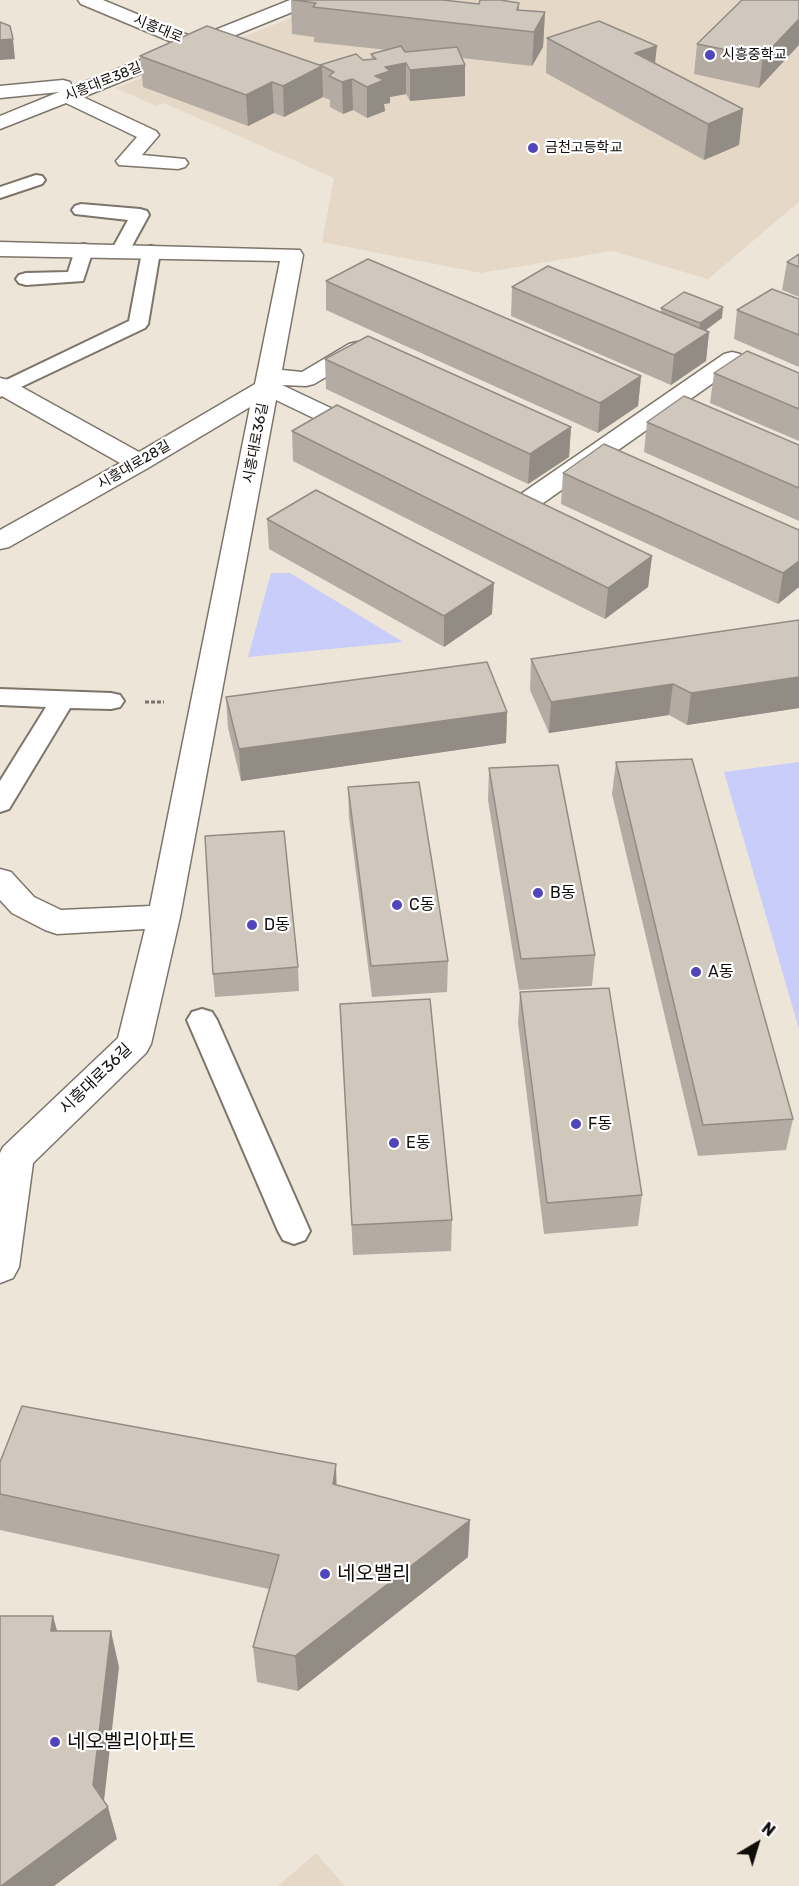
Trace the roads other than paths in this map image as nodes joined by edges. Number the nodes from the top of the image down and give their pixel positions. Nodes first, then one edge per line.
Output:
1 (87, 0) edge
2 (306, 0) edge
3 (196, 45) junction
4 (101, 82) junction
5 (0, 92) edge
6 (66, 96) junction
7 (0, 123) edge
8 (178, 163) dead end
9 (36, 180) dead end
10 (0, 193) edge
11 (81, 210) dead end
12 (0, 249) edge
13 (84, 250) junction
14 (120, 251) junction
15 (151, 252) junction
16 (26, 279) dead end
17 (732, 359) edge
18 (390, 363) edge
19 (268, 382) junction
20 (2, 388) edge
21 (383, 442) edge
22 (139, 463) junction
23 (478, 487) edge
24 (0, 541) edge
25 (0, 697) edge
26 (63, 699) junction
27 (111, 701) road end
28 (0, 803) edge
29 (0, 880) edge
30 (164, 917) junction
31 (202, 1020) dead end
32 (6, 1187) edge
33 (294, 1231) dead end
34 (0, 1267) edge

1 - 3 street, 시흥대로
2 - 3 street, 시흥대로38길
3 - 4 street, 시흥대로38길
4 - 5 street
4 - 6 street, 시흥대로38길
6 - 7 street, 시흥대로38길
6 - 8 street
9 - 10 lane
11 - 14 lane
12 - 13 street, 시흥대로36길
13 - 14 street, 시흥대로36길
13 - 16 lane
14 - 15 street, 시흥대로36길
15 - 19 street, 시흥대로36길
15 - 20 lane
17 - 23 street
18 - 19 street
19 - 21 street
19 - 22 street, 시흥대로28길
19 - 30 street, 시흥대로36길
20 - 22 street
22 - 24 street, 시흥대로28길
25 - 26 lane
26 - 27 lane
26 - 28 lane
29 - 30 street
30 - 32 street, 시흥대로36길
31 - 33 lane
32 - 34 street, 시흥대로36길

